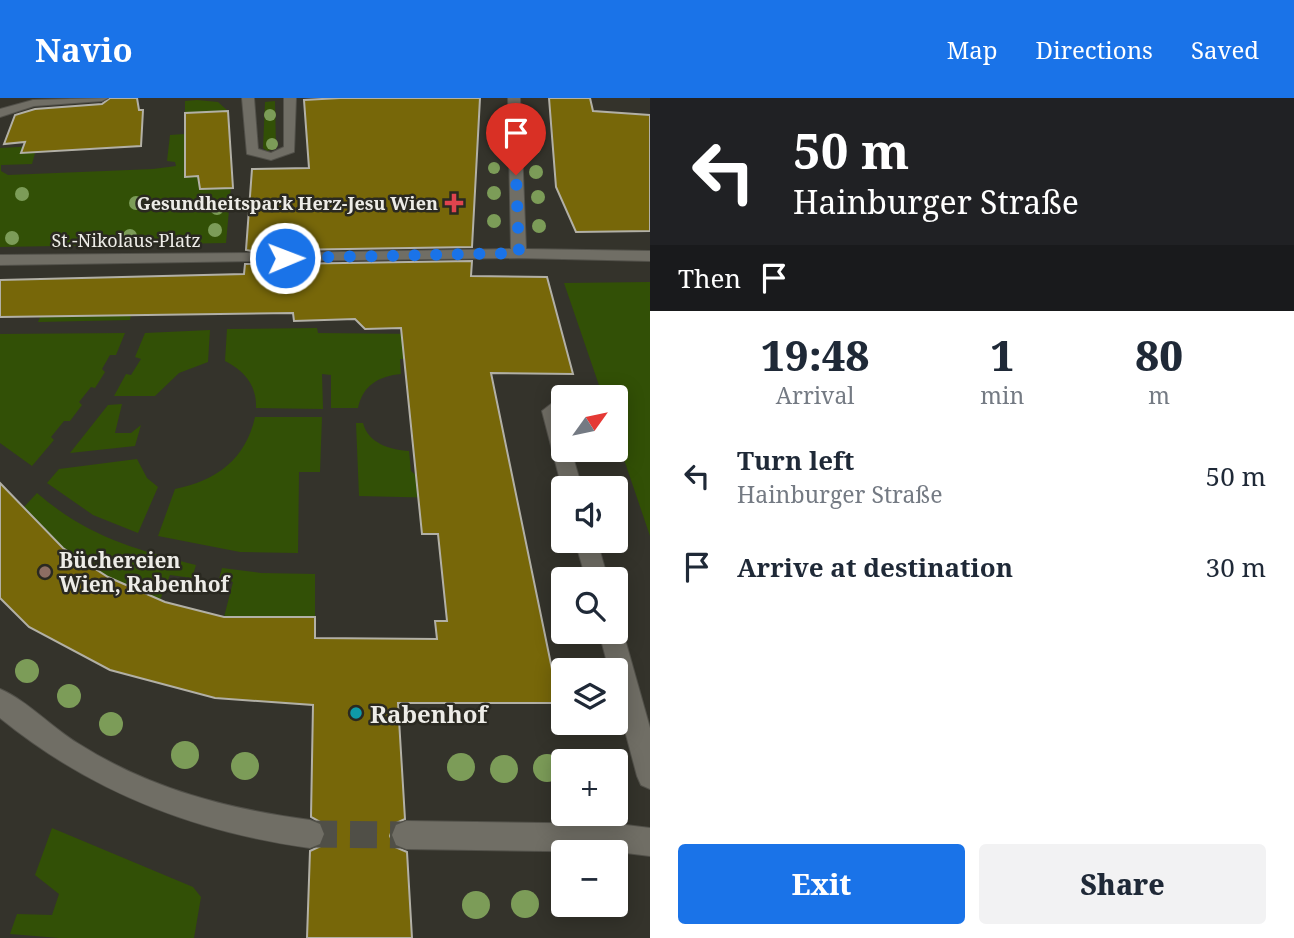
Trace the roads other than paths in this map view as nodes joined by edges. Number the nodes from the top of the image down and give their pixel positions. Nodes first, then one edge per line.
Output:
1 (102, 98) edge
2 (248, 98) edge
3 (290, 98) edge
4 (513, 98) edge
5 (0, 113) edge
6 (519, 253) junction
7 (650, 256) edge
8 (251, 258) tunnel mouth
9 (285, 258) tunnel mouth
10 (0, 260) edge
11 (614, 644) edge
12 (0, 702) edge
13 (650, 776) edge
14 (310, 834) tunnel mouth
15 (406, 835) tunnel mouth
16 (650, 842) edge

1 - 5 street
2 - 3 street
4 - 6 street
6 - 7 street
6 - 9 street
8 - 10 street, St.-Nikolaus-Platz
11 - 13 street
12 - 14 street
15 - 16 street

